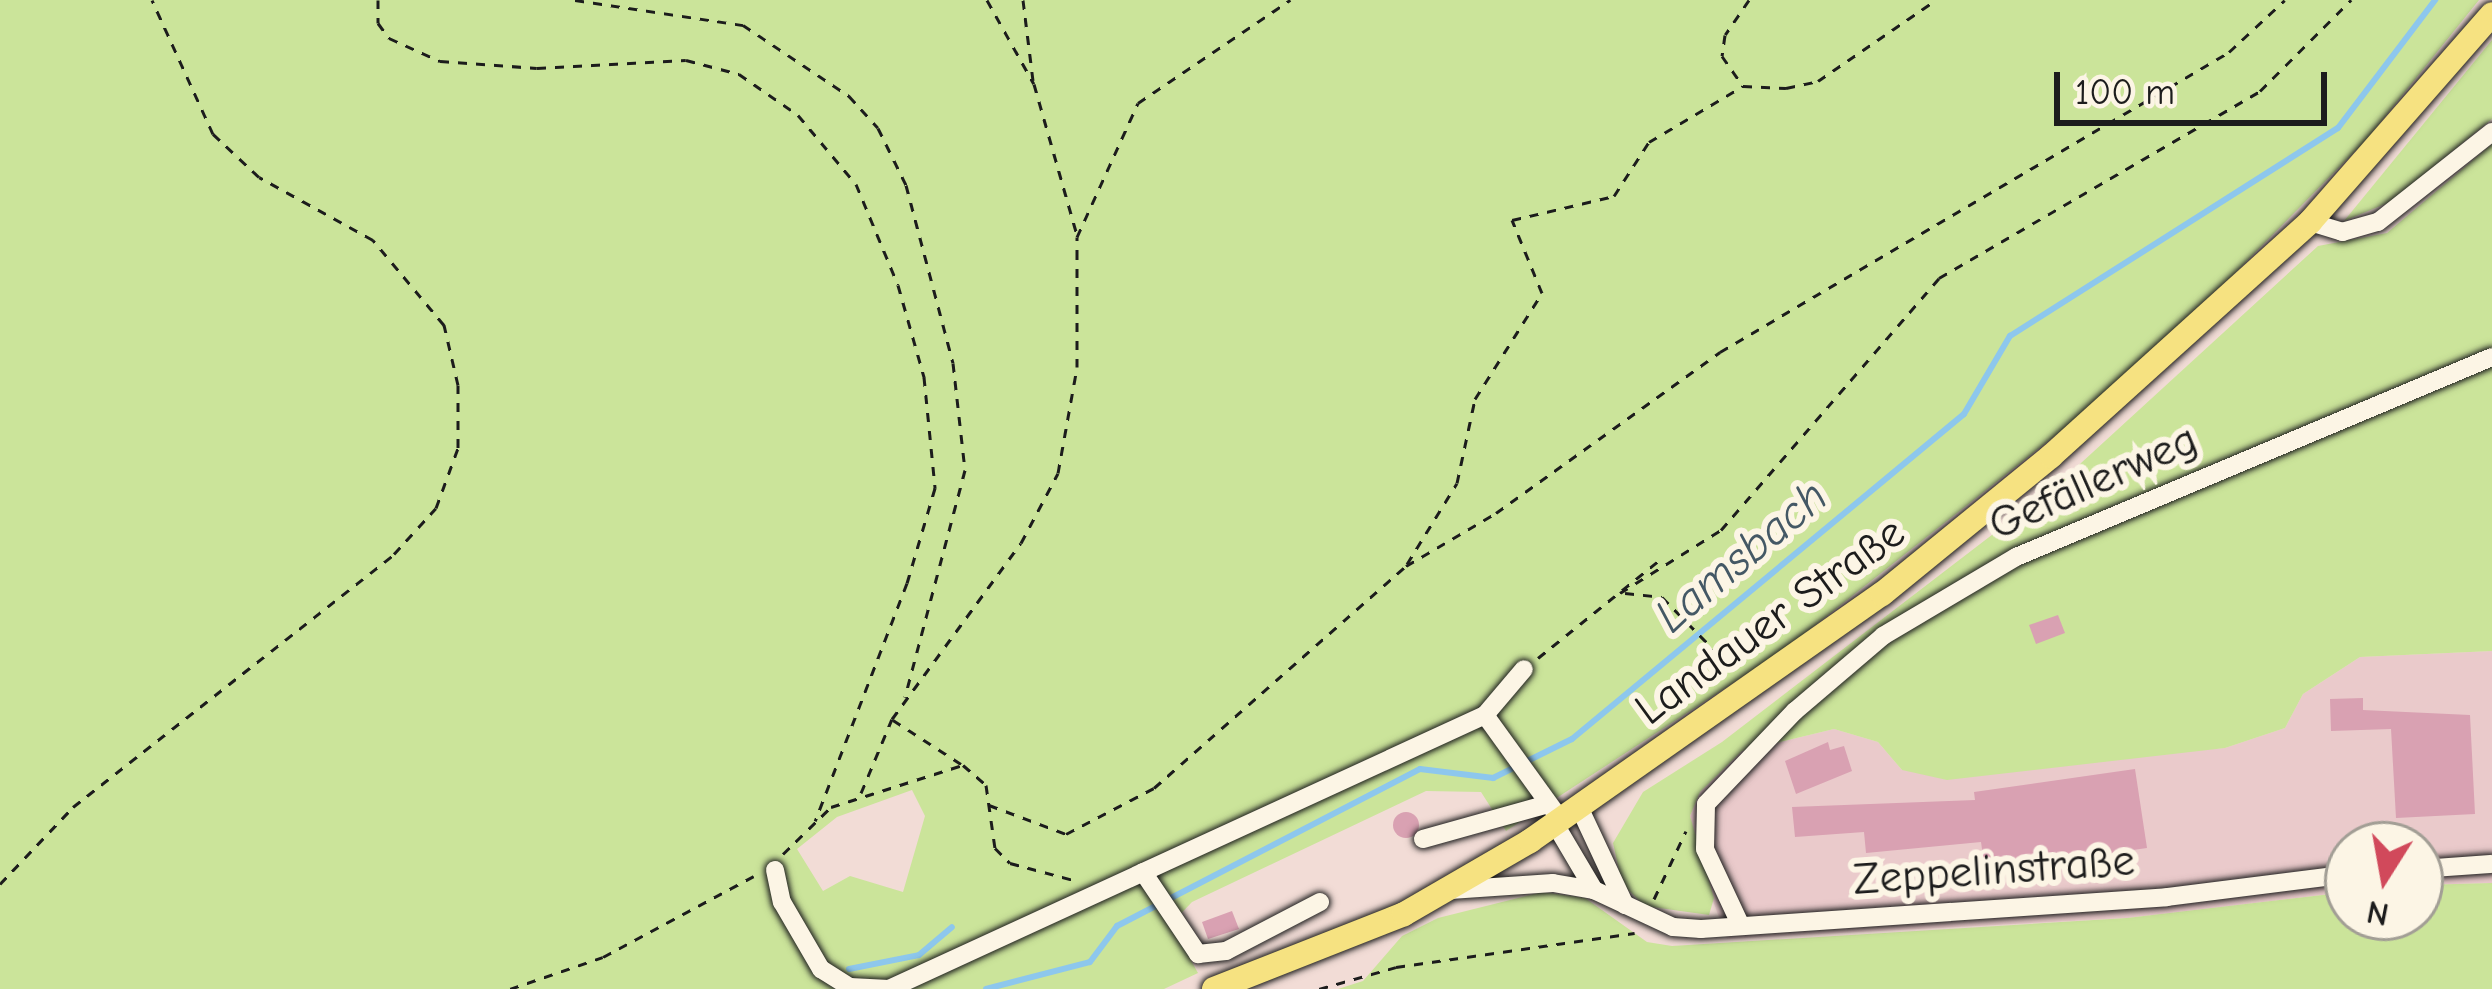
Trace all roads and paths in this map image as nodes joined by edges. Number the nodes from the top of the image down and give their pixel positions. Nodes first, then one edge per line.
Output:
1 (152, 0) edge
2 (378, 0) edge
3 (575, 0) edge
4 (987, 0) edge
5 (1023, 0) edge
6 (1290, 0) edge
7 (1749, 0) edge
8 (1936, 0) edge
9 (2285, 0) edge
10 (2350, 0) edge
11 (2492, 14) edge
12 (1034, 85) junction
13 (1743, 86) junction
14 (2492, 132) edge
15 (2310, 222) junction
16 (1077, 237) junction
17 (2492, 356) edge
18 (1658, 561) dead end
19 (1406, 566) junction
20 (1620, 593) junction
21 (1728, 664) dead end
22 (1524, 669) joint
23 (904, 699) junction
24 (1485, 716) junction
25 (892, 719) junction
26 (963, 765) junction
27 (861, 793) junction
28 (989, 806) junction
29 (1561, 814) junction
30 (1701, 815) junction
31 (1423, 839) dead end
32 (2492, 864) edge
33 (2444, 867) edge
34 (775, 870) dead end
35 (1143, 872) junction
36 (2324, 877) edge
37 (0, 884) edge
38 (734, 885) dead end
39 (1108, 887) junction
40 (1594, 890) junction
41 (1445, 891) junction
42 (1321, 902) dead end
43 (1625, 905) junction
44 (1645, 918) junction
45 (1741, 926) junction
46 (510, 989) edge
47 (1214, 989) edge
48 (1318, 989) edge

1 - 37 path
2 - 27 path
3 - 23 path
4 - 12 path
5 - 12 path
6 - 16 path
7 - 13 path
8 - 13 path
9 - 19 path
10 - 20 path
11 - 15 main road, Landauer Straße
12 - 16 path
13 - 19 path
14 - 15 street
15 - 29 main road, Landauer Straße
16 - 23 path
17 - 30 street, Gefällerweg
18 - 20 path
19 - 28 path
20 - 21 path
20 - 22 path
22 - 24 street
23 - 25 path
24 - 29 street
24 - 35 street
25 - 26 path
25 - 27 path
26 - 27 path
26 - 28 path
28 - 39 path
29 - 31 street
29 - 40 street
29 - 41 main road, Landauer Straße
29 - 43 street
30 - 44 path
30 - 45 street
32 - 33 street
34 - 39 street
35 - 39 street
35 - 42 street
36 - 45 street, Zeppelinstraße
38 - 46 path
40 - 41 street
40 - 43 street
41 - 47 main road, Landauer Straße
43 - 44 street
44 - 45 street, Zeppelinstraße
44 - 48 path

